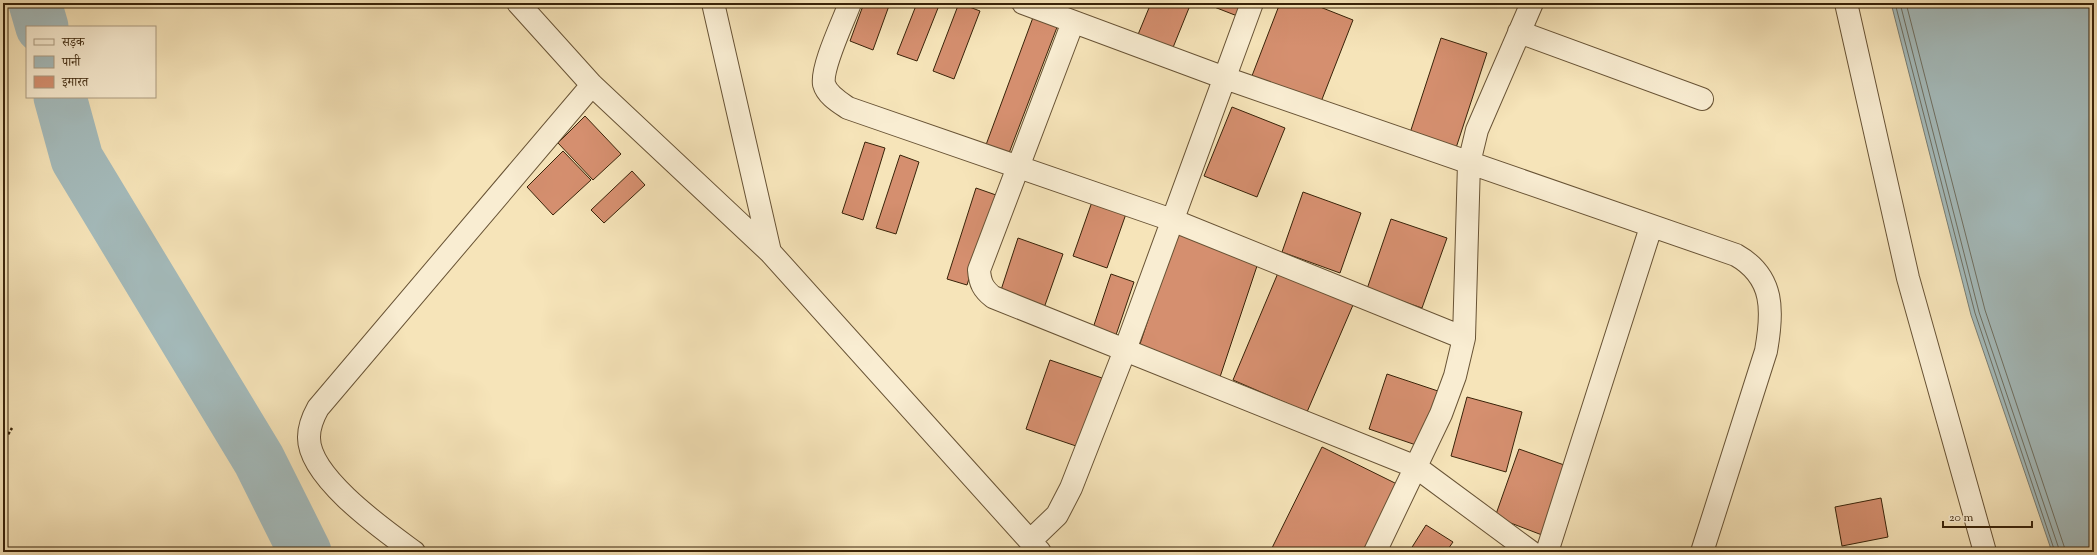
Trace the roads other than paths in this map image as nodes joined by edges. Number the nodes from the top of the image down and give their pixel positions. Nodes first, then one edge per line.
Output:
1 (518, 3) edge
2 (713, 3) edge
3 (850, 3) edge
4 (1023, 3) edge
5 (1252, 3) edge
6 (1532, 3) edge
7 (1846, 3) edge
8 (1073, 22) junction
9 (1519, 32) junction
10 (1225, 78) junction
11 (592, 85) junction
12 (1702, 99) dead end
13 (1469, 164) junction
14 (1018, 166) junction
15 (1172, 220) junction
16 (1651, 227) junction
17 (770, 252) junction
18 (1464, 338) junction
19 (1125, 350) junction
20 (1416, 467) junction
21 (1036, 546) edge
22 (1525, 550) edge
23 (414, 552) edge
24 (1375, 552) edge
25 (1548, 552) edge
26 (1702, 552) edge
27 (1985, 552) edge

1 - 11 street
2 - 17 street
3 - 14 street
4 - 8 street
5 - 10 street
6 - 9 street
7 - 27 street
8 - 10 street
8 - 14 street
9 - 12 street
9 - 13 street
10 - 13 street
10 - 15 street
11 - 17 street
11 - 23 street
13 - 16 street
13 - 18 street
14 - 15 street
14 - 19 street
15 - 18 street
15 - 19 street
16 - 25 street
16 - 26 street
17 - 21 street
18 - 20 street
19 - 20 street
19 - 21 street
20 - 22 street
20 - 24 street

